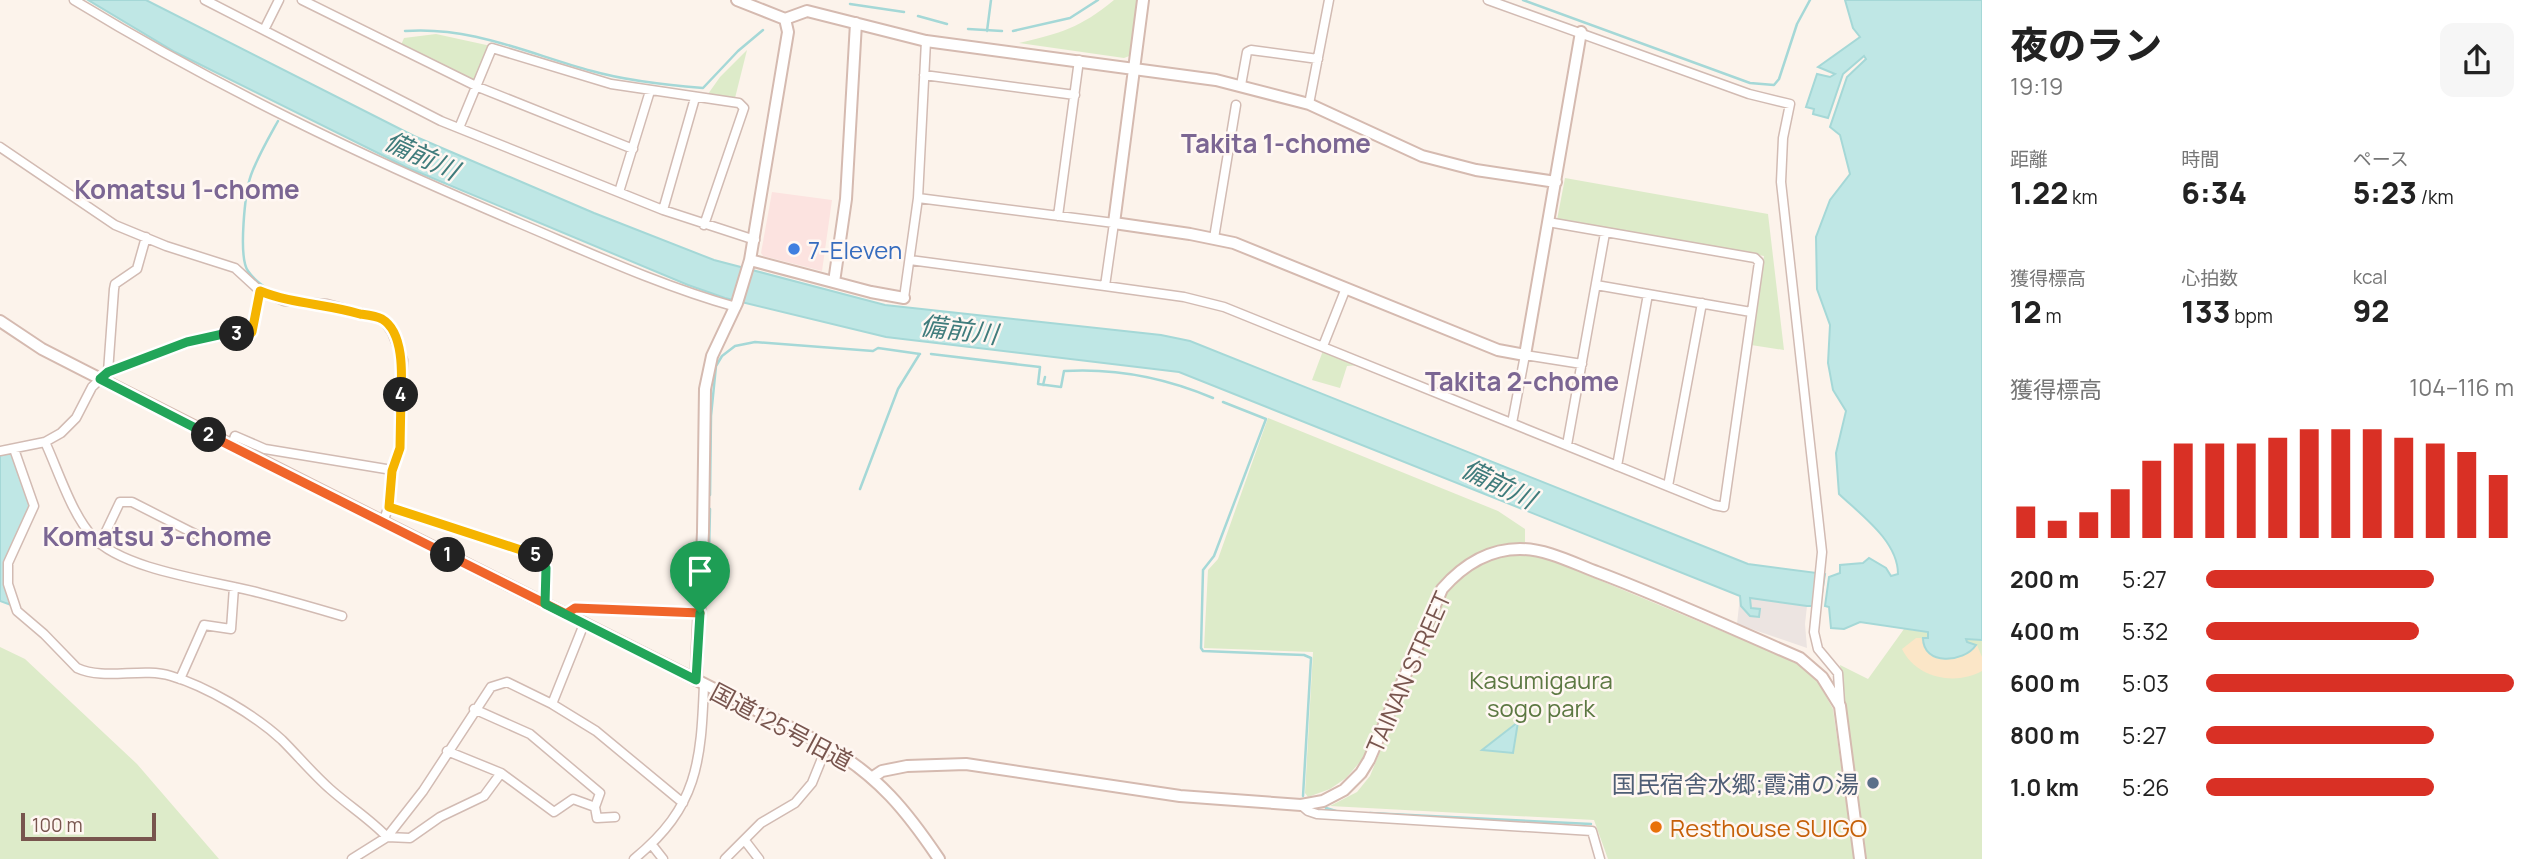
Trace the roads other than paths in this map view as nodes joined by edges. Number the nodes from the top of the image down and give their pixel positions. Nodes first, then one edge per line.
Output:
1 (75, 0) edge
2 (205, 0) edge
3 (279, 0) edge
4 (302, 0) edge
5 (737, 0) edge
6 (1143, 0) edge
7 (1329, 0) edge
8 (1488, 0) edge
9 (785, 19) junction
10 (856, 23) junction
11 (264, 30) junction
12 (1581, 33) junction
13 (926, 41) junction
14 (1318, 59) junction
15 (1079, 60) junction
16 (1135, 68) junction
17 (924, 75) junction
18 (1241, 85) junction
19 (478, 87) junction
20 (650, 91) junction
21 (1075, 95) junction
22 (695, 98) junction
23 (1309, 104) junction
24 (1236, 105) dead end
25 (459, 128) junction
26 (0, 147) edge
27 (633, 149) junction
28 (1556, 182) junction
29 (619, 192) junction
30 (918, 198) junction
31 (663, 210) junction
32 (1058, 216) junction
33 (1548, 222) junction
34 (1114, 223) junction
35 (704, 225) junction
36 (1605, 233) junction
37 (146, 237) junction
38 (1214, 238) junction
39 (755, 240) junction
40 (910, 260) junction
41 (750, 262) junction
42 (834, 282) junction
43 (1596, 285) junction
44 (1105, 286) junction
45 (1346, 288) junction
46 (260, 291) junction
47 (1648, 294) junction
48 (904, 298) joint
49 (1702, 303) junction
50 (737, 305) junction
51 (1751, 312) junction
52 (0, 321) edge
53 (1323, 345) junction
54 (1525, 355) junction
55 (1582, 364) junction
56 (104, 376) junction
57 (1512, 423) junction
58 (45, 442) junction
59 (1567, 446) junction
60 (231, 447) junction
61 (14, 449) junction
62 (0, 451) edge
63 (1617, 466) junction
64 (392, 471) junction
65 (1668, 486) junction
66 (389, 507) junction
67 (383, 522) junction
68 (195, 534) dead end
69 (100, 544) junction
70 (234, 587) junction
71 (545, 604) junction
72 (700, 613) junction
73 (566, 614) junction
74 (342, 616) dead end
75 (584, 624) junction
76 (180, 679) junction
77 (700, 682) junction
78 (552, 704) junction
79 (1840, 706) junction
80 (474, 709) junction
81 (827, 747) junction
82 (447, 751) junction
83 (501, 773) junction
84 (873, 777) junction
85 (683, 803) junction
86 (1301, 805) junction
87 (595, 807) junction
88 (615, 817) dead end
89 (387, 837) junction
90 (746, 842) junction
91 (652, 845) junction
92 (352, 859) edge
93 (634, 859) edge
94 (663, 859) edge
95 (725, 859) edge
96 (759, 859) edge
97 (939, 859) edge
98 (1600, 859) edge
99 (1860, 859) edge

1 - 50 street
2 - 11 street
3 - 11 street
4 - 19 street
5 - 9 street
6 - 16 street
7 - 14 street
8 - 12 street
9 - 10 street
9 - 39 street
10 - 13 street
10 - 42 street
11 - 25 street
12 - 28 street
12 - 79 street
13 - 15 street
13 - 17 street
14 - 18 street
14 - 23 street
15 - 16 street
15 - 21 street
16 - 18 street
16 - 34 street
17 - 21 street
17 - 30 street
18 - 23 street
19 - 20 street
19 - 25 street
19 - 27 street
20 - 22 street
20 - 27 street
21 - 32 street
22 - 31 street
22 - 35 street
23 - 28 street
24 - 38 street
25 - 29 street
26 - 37 street
27 - 29 street
28 - 33 street
29 - 31 street
30 - 32 street
30 - 40 street
31 - 35 street
32 - 34 street
33 - 36 street
33 - 54 street
34 - 38 street
34 - 44 street
35 - 39 street
36 - 43 street
36 - 51 street
37 - 46 street
37 - 56 street
38 - 45 street
39 - 41 street
40 - 44 street
40 - 48 street
41 - 42 street
41 - 50 street
42 - 48 street
43 - 47 street
43 - 55 street
44 - 53 street
45 - 53 street
45 - 54 street
46 - 56 street
46 - 64 street
47 - 49 street
47 - 63 street
49 - 51 street
49 - 65 street
50 - 72 street
51 - 65 street
52 - 56 street, 国道125号旧道
53 - 57 street
54 - 55 street
54 - 57 street
55 - 59 street
56 - 58 street
56 - 60 street, 国道125号旧道
57 - 59 street
58 - 61 street
58 - 69 street
59 - 63 street
60 - 64 street
60 - 67 street, 国道125号旧道
61 - 62 street
61 - 76 street
63 - 65 street
64 - 66 street
66 - 67 street
66 - 71 street
67 - 71 street, 国道125号旧道
68 - 69 street
69 - 70 street
70 - 74 street
70 - 76 street
71 - 73 street, 国道125号旧道
72 - 73 street
72 - 77 street
73 - 75 street, 国道125号旧道
75 - 77 street, 国道125号旧道
75 - 78 street
76 - 89 street
77 - 81 street, 国道125号旧道
77 - 85 street
78 - 80 street
78 - 85 street
79 - 86 street, TAINAN STREET
79 - 99 street, TAINAN STREET
80 - 82 street
80 - 87 street
81 - 84 street, 国道125号旧道
81 - 90 street
82 - 83 street
82 - 89 street
83 - 87 street
83 - 89 street
84 - 86 street, TAINAN STREET
84 - 97 street, 国道125号旧道
85 - 91 street
86 - 98 street
87 - 88 street
89 - 92 street
90 - 95 street
90 - 96 street
91 - 93 street
91 - 94 street

